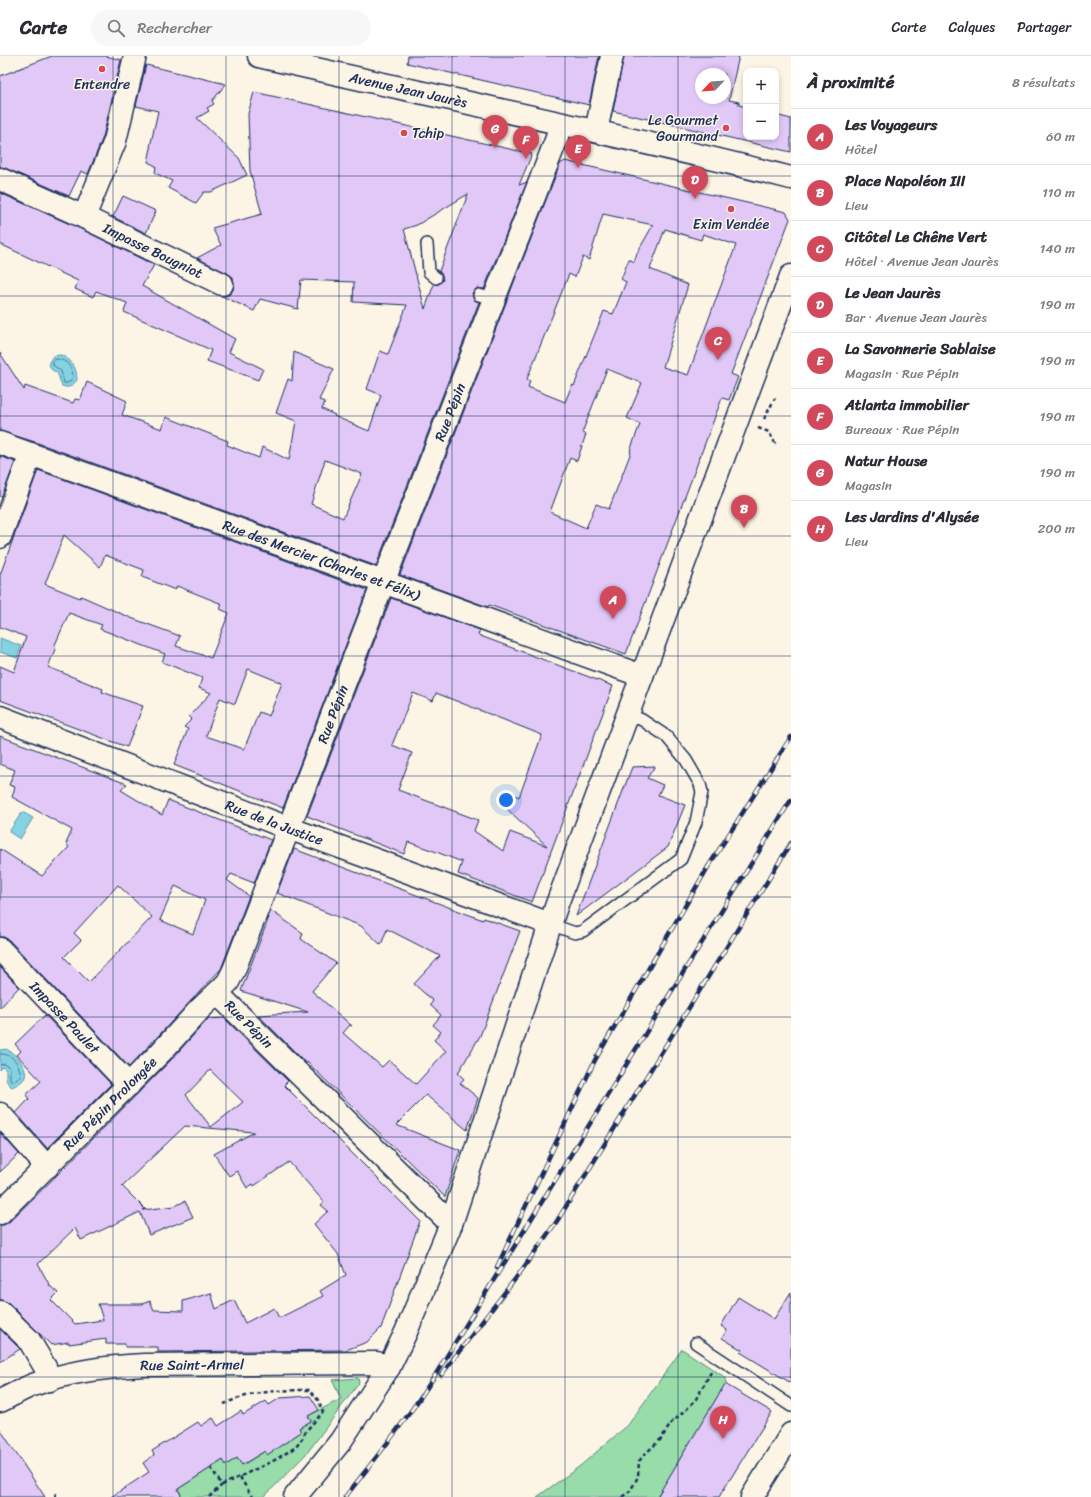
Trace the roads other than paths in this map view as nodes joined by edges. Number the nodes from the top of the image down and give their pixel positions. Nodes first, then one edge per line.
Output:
1 (135, 56) edge
2 (259, 56) edge
3 (612, 56) edge
4 (559, 124) junction
5 (596, 131) junction
6 (791, 178) edge
7 (0, 179) edge
8 (84, 217) junction
9 (427, 244) dead end
10 (791, 276) edge
11 (436, 278) dead end
12 (222, 284) dead end
13 (0, 443) edge
14 (30, 454) junction
15 (0, 537) edge
16 (383, 583) junction
17 (642, 676) junction
18 (628, 714) junction
19 (0, 717) edge
20 (288, 827) junction
21 (550, 924) junction
22 (0, 949) edge
23 (217, 993) junction
24 (129, 1085) junction
25 (0, 1114) edge
26 (46, 1167) junction
27 (0, 1213) edge
28 (451, 1224) junction
29 (0, 1312) edge
30 (696, 1344) dead end
31 (389, 1367) junction
32 (50, 1380) junction
33 (0, 1401) edge
34 (791, 1406) edge
35 (791, 1434) edge
36 (295, 1497) edge
37 (752, 1497) edge

1 - 8 street
2 - 4 street, Avenue Jean Jaurès
3 - 5 street
4 - 5 street, Avenue Jean Jaurès
4 - 16 street, Rue Pépin
5 - 6 street, Avenue Jean Jaurès
7 - 8 street, Impasse Bougniot
8 - 12 street, Impasse Bougniot
9 - 11 lane
10 - 17 street
13 - 14 street, Rue des Mercier (Charles et Félix)
14 - 15 street
14 - 16 street, Rue des Mercier (Charles et Félix)
16 - 17 street, Rue des Mercier (Charles et Félix)
16 - 20 street, Rue Pépin
17 - 18 street
18 - 21 street
18 - 21 lane
19 - 20 street, Rue de la Justice
20 - 21 street, Rue de la Justice
20 - 23 street, Rue Pépin
21 - 28 street
22 - 24 street, Impasse Paulet
23 - 24 street, Rue Pépin Prolongée
23 - 28 street, Rue Pépin
24 - 26 street, Rue Pépin Prolongée
25 - 26 street
26 - 27 street, Rue Pépin Prolongée
28 - 31 street
29 - 32 street
30 - 34 lane
31 - 32 street, Rue Saint-Armel
31 - 36 street
32 - 33 street, Rue Saint-Armel
35 - 37 street

